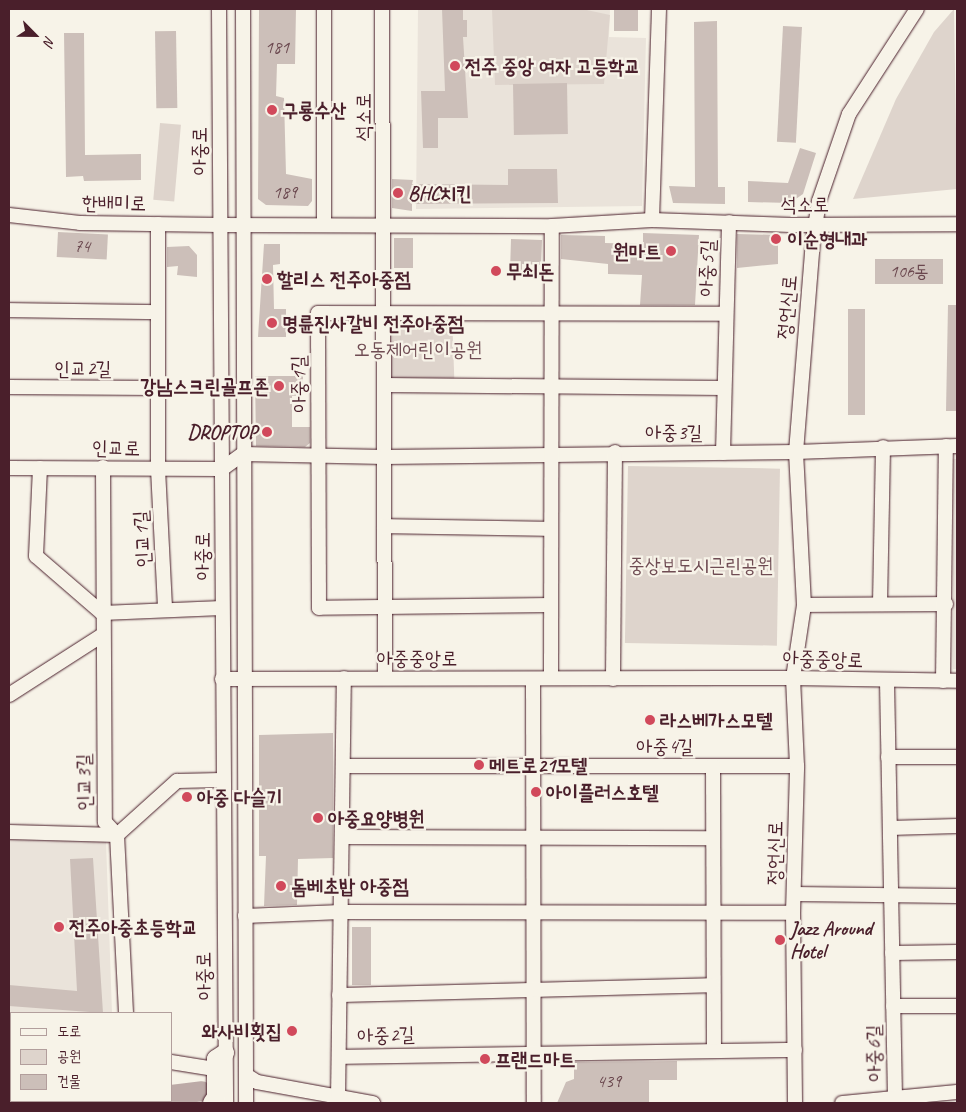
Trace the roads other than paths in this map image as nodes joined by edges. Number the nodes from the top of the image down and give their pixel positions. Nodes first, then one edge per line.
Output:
1 (219, 9) edge
2 (243, 9) edge
3 (324, 9) edge
4 (382, 9) edge
5 (659, 9) edge
6 (917, 9) edge
7 (9, 215) edge
8 (652, 220) junction
9 (728, 222) junction
10 (158, 224) junction
11 (324, 224) junction
12 (383, 224) junction
13 (815, 224) junction
14 (957, 224) edge
15 (220, 225) junction
16 (244, 225) junction
17 (552, 226) junction
18 (9, 310) edge
19 (157, 312) junction
20 (553, 312) junction
21 (382, 314) junction
22 (726, 314) junction
23 (384, 385) junction
24 (550, 385) junction
25 (9, 387) edge
26 (158, 388) junction
27 (724, 388) junction
28 (952, 446) edge
29 (884, 447) junction
30 (615, 452) junction
31 (796, 452) junction
32 (552, 453) junction
33 (723, 453) junction
34 (243, 454) junction
35 (320, 455) junction
36 (384, 456) junction
37 (102, 467) junction
38 (9, 468) edge
39 (40, 468) junction
40 (158, 469) junction
41 (222, 469) junction
42 (384, 526) junction
43 (551, 529) junction
44 (880, 604) junction
45 (946, 604) junction
46 (551, 605) junction
47 (804, 605) junction
48 (385, 606) junction
49 (165, 608) junction
50 (222, 608) junction
51 (102, 613) junction
52 (101, 636) junction
53 (344, 678) junction
54 (385, 678) junction
55 (551, 678) junction
56 (793, 678) junction
57 (222, 679) junction
58 (246, 679) junction
59 (532, 679) junction
60 (612, 680) junction
61 (886, 681) junction
62 (950, 681) edge
63 (9, 695) edge
64 (888, 757) junction
65 (957, 757) edge
66 (343, 766) junction
67 (533, 766) junction
68 (713, 766) junction
69 (797, 766) junction
70 (221, 780) junction
71 (957, 826) edge
72 (890, 828) junction
73 (9, 832) edge
74 (117, 835) junction
75 (342, 837) junction
76 (533, 837) junction
77 (713, 838) junction
78 (794, 894) junction
79 (891, 896) junction
80 (957, 896) edge
81 (713, 910) junction
82 (533, 911) junction
83 (341, 912) junction
84 (793, 913) junction
85 (245, 916) junction
86 (957, 952) edge
87 (892, 953) junction
88 (713, 985) junction
89 (533, 990) junction
90 (339, 995) junction
91 (893, 1006) junction
92 (957, 1006) edge
93 (126, 1012) edge
94 (795, 1050) junction
95 (533, 1051) junction
96 (714, 1051) junction
97 (225, 1053) junction
98 (339, 1056) junction
99 (172, 1062) edge
100 (214, 1069) junction
101 (246, 1075) junction
102 (957, 1092) edge
103 (338, 1098) junction
104 (895, 1100) junction
105 (212, 1103) edge
106 (226, 1103) edge
107 (246, 1103) edge
108 (373, 1103) edge
109 (534, 1103) edge
110 (795, 1103) edge
111 (842, 1103) edge

1 - 15 street, 아중로
2 - 16 street, 아중로
3 - 11 street, 석소로
4 - 12 street, 석소로
5 - 8 street
6 - 13 street, 정언신로
7 - 10 street, 한배미로
8 - 9 street, 석소로
8 - 17 street, 석소로
9 - 13 street, 석소로
9 - 22 street, 아중5길
10 - 15 street, 한배미로
10 - 19 street
11 - 12 street, 석소로
11 - 16 street, 석소로
12 - 17 street, 석소로
12 - 21 street
13 - 14 street, 석소로
13 - 31 street, 정언신로
15 - 16 street, 석소로
15 - 41 street, 아중로
16 - 34 street, 아중로
17 - 20 street
18 - 19 street
19 - 26 street
20 - 21 street, 아중1길
20 - 22 street, 아중5길
20 - 24 street
21 - 23 street
21 - 35 street, 아중1길
22 - 27 street, 아중5길
23 - 24 street
23 - 36 street
24 - 27 street
24 - 32 street
25 - 26 street, 인교2길
26 - 40 street
27 - 33 street, 아중5길
28 - 29 street, 아중3길
28 - 45 street, 아중중앙로
29 - 31 street, 아중3길
29 - 44 street
30 - 32 street, 아중3길
30 - 33 street, 아중3길
30 - 60 street
31 - 33 street, 아중3길
31 - 47 street, 정언신로
32 - 36 street, 아중3길
32 - 43 street
34 - 35 street
34 - 41 street
34 - 58 street, 아중로
35 - 36 street
35 - 48 street
36 - 42 street
37 - 39 street, 인교로
37 - 40 street, 인교로
37 - 51 street, 인교3길
38 - 39 street, 인교로
39 - 51 street
40 - 41 street, 인교로
40 - 49 street, 인교1길
41 - 50 street, 아중로
42 - 43 street
42 - 48 street
43 - 46 street
44 - 45 street
44 - 47 street
45 - 62 street, 아중중앙로
46 - 48 street
46 - 55 street
47 - 56 street, 정언신로
48 - 54 street
49 - 50 street
49 - 51 street
50 - 57 street, 아중로
51 - 52 street, 인교3길
52 - 63 street
52 - 74 street, 인교3길
53 - 54 street, 아중중앙로
53 - 58 street, 아중중앙로
53 - 66 street, 아중2길
54 - 59 street, 아중중앙로
55 - 59 street, 아중중앙로
55 - 60 street, 아중중앙로
56 - 60 street, 아중중앙로
56 - 61 street, 아중중앙로
56 - 69 street, 정언신로
57 - 58 street, 아중중앙로
57 - 70 street, 아중로
58 - 85 street, 아중로
59 - 67 street
61 - 62 street, 아중중앙로
61 - 64 street, 아중6길
64 - 65 street
64 - 72 street, 아중6길
66 - 67 street, 아중4길
66 - 75 street, 아중2길
67 - 68 street, 아중4길
67 - 76 street
68 - 69 street, 아중4길
68 - 77 street
69 - 78 street, 정언신로
70 - 74 street
70 - 97 street, 아중로
71 - 72 street
72 - 79 street, 아중6길
73 - 74 street
74 - 93 street, 인교3길
75 - 76 street
75 - 83 street, 아중2길
76 - 77 street
76 - 82 street
77 - 81 street
78 - 79 street
78 - 84 street, 정언신로
79 - 80 street
79 - 87 street, 아중6길
81 - 82 street
81 - 84 street
81 - 88 street
82 - 83 street
82 - 89 street
83 - 85 street
83 - 90 street, 아중2길
84 - 94 street, 정언신로
85 - 101 street, 아중로
86 - 87 street
87 - 91 street, 아중6길
88 - 89 street
88 - 96 street
89 - 90 street, 아중2길
89 - 95 street
90 - 98 street, 아중2길
91 - 92 street, 아중6길
91 - 104 street, 아중6길
94 - 96 street
94 - 110 street, 정언신로
95 - 96 street
95 - 98 street, 아중2길
95 - 109 street
97 - 100 main road
97 - 106 street, 아중로
98 - 103 street, 아중2길
99 - 100 street
100 - 105 main road
101 - 103 street
101 - 107 street, 아중로
102 - 104 street
103 - 108 street
104 - 111 street

